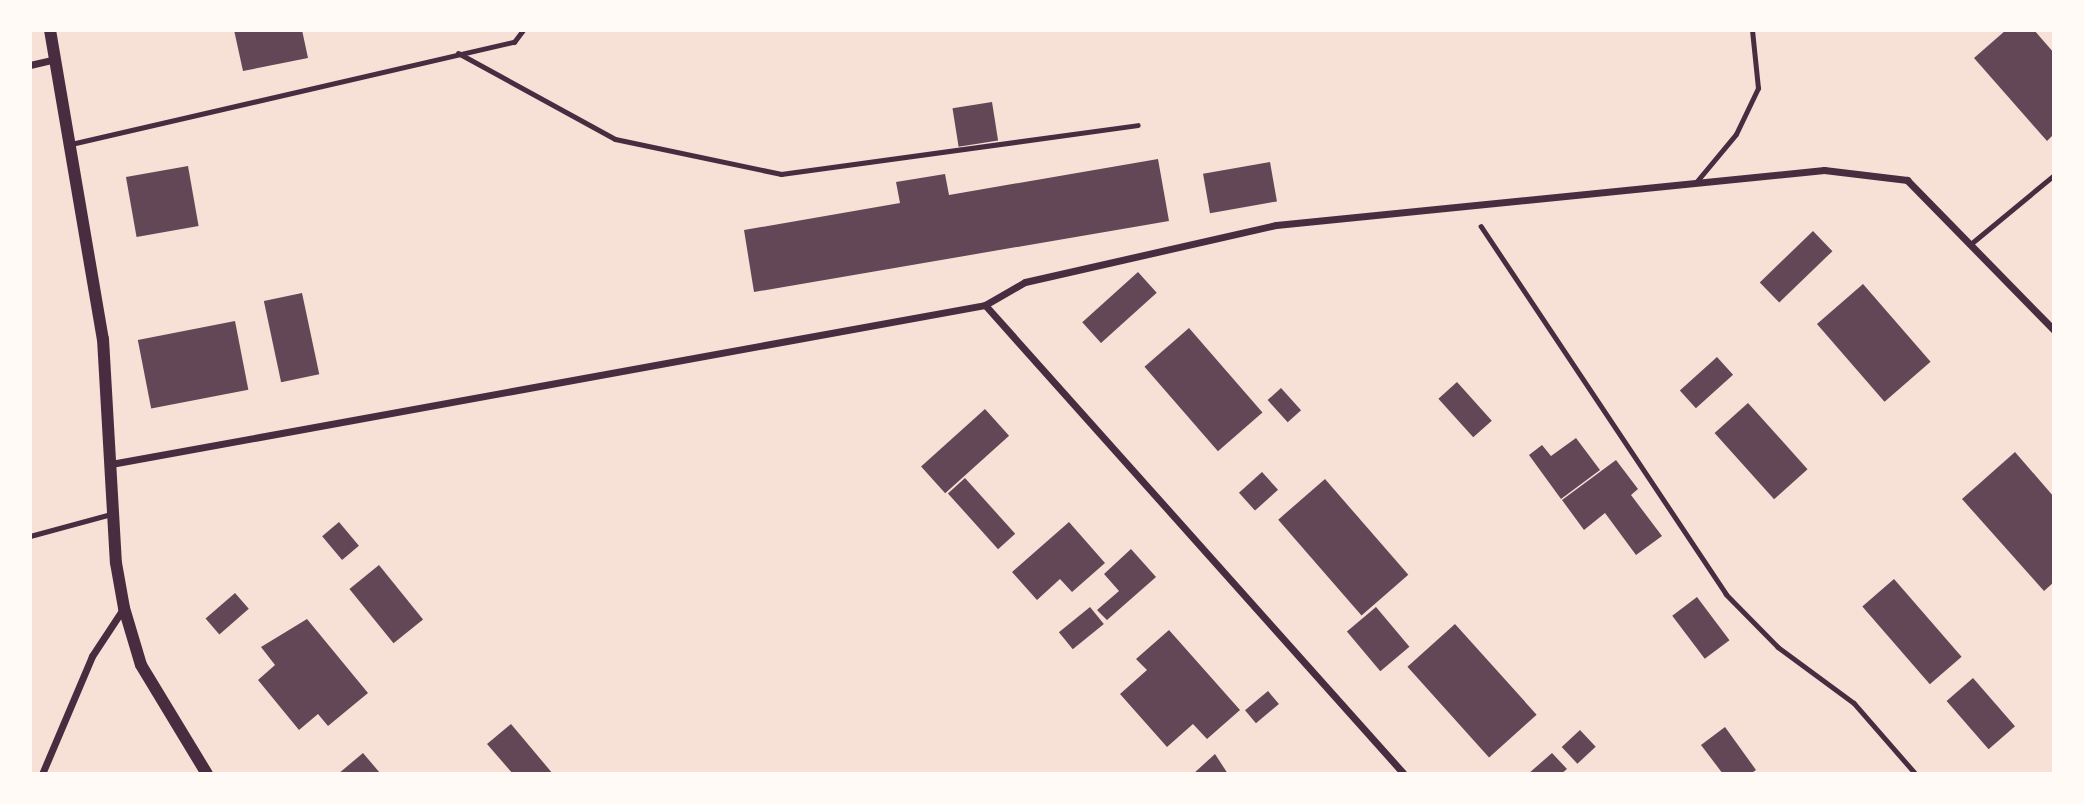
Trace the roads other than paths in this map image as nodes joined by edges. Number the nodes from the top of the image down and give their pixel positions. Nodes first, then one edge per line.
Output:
1 (50, 30) edge
2 (523, 30) edge
3 (1752, 30) edge
4 (458, 52) junction
5 (55, 59) junction
6 (30, 65) edge
7 (1138, 125) dead end
8 (71, 144) junction
9 (2054, 175) edge
10 (1697, 181) junction
11 (1973, 242) junction
12 (985, 305) junction
13 (2054, 330) edge
14 (111, 464) junction
15 (115, 513) junction
16 (30, 536) edge
17 (124, 608) junction
18 (42, 774) edge
19 (207, 774) edge
20 (1404, 774) edge

1 - 5 street
2 - 4 lane
3 - 10 lane
4 - 7 lane
4 - 8 lane
5 - 6 street
5 - 8 street
8 - 14 street
9 - 11 lane
10 - 11 street
10 - 12 street
11 - 13 street
12 - 14 street
12 - 20 street
14 - 15 street
15 - 16 lane
15 - 17 street
17 - 18 street
17 - 19 street

